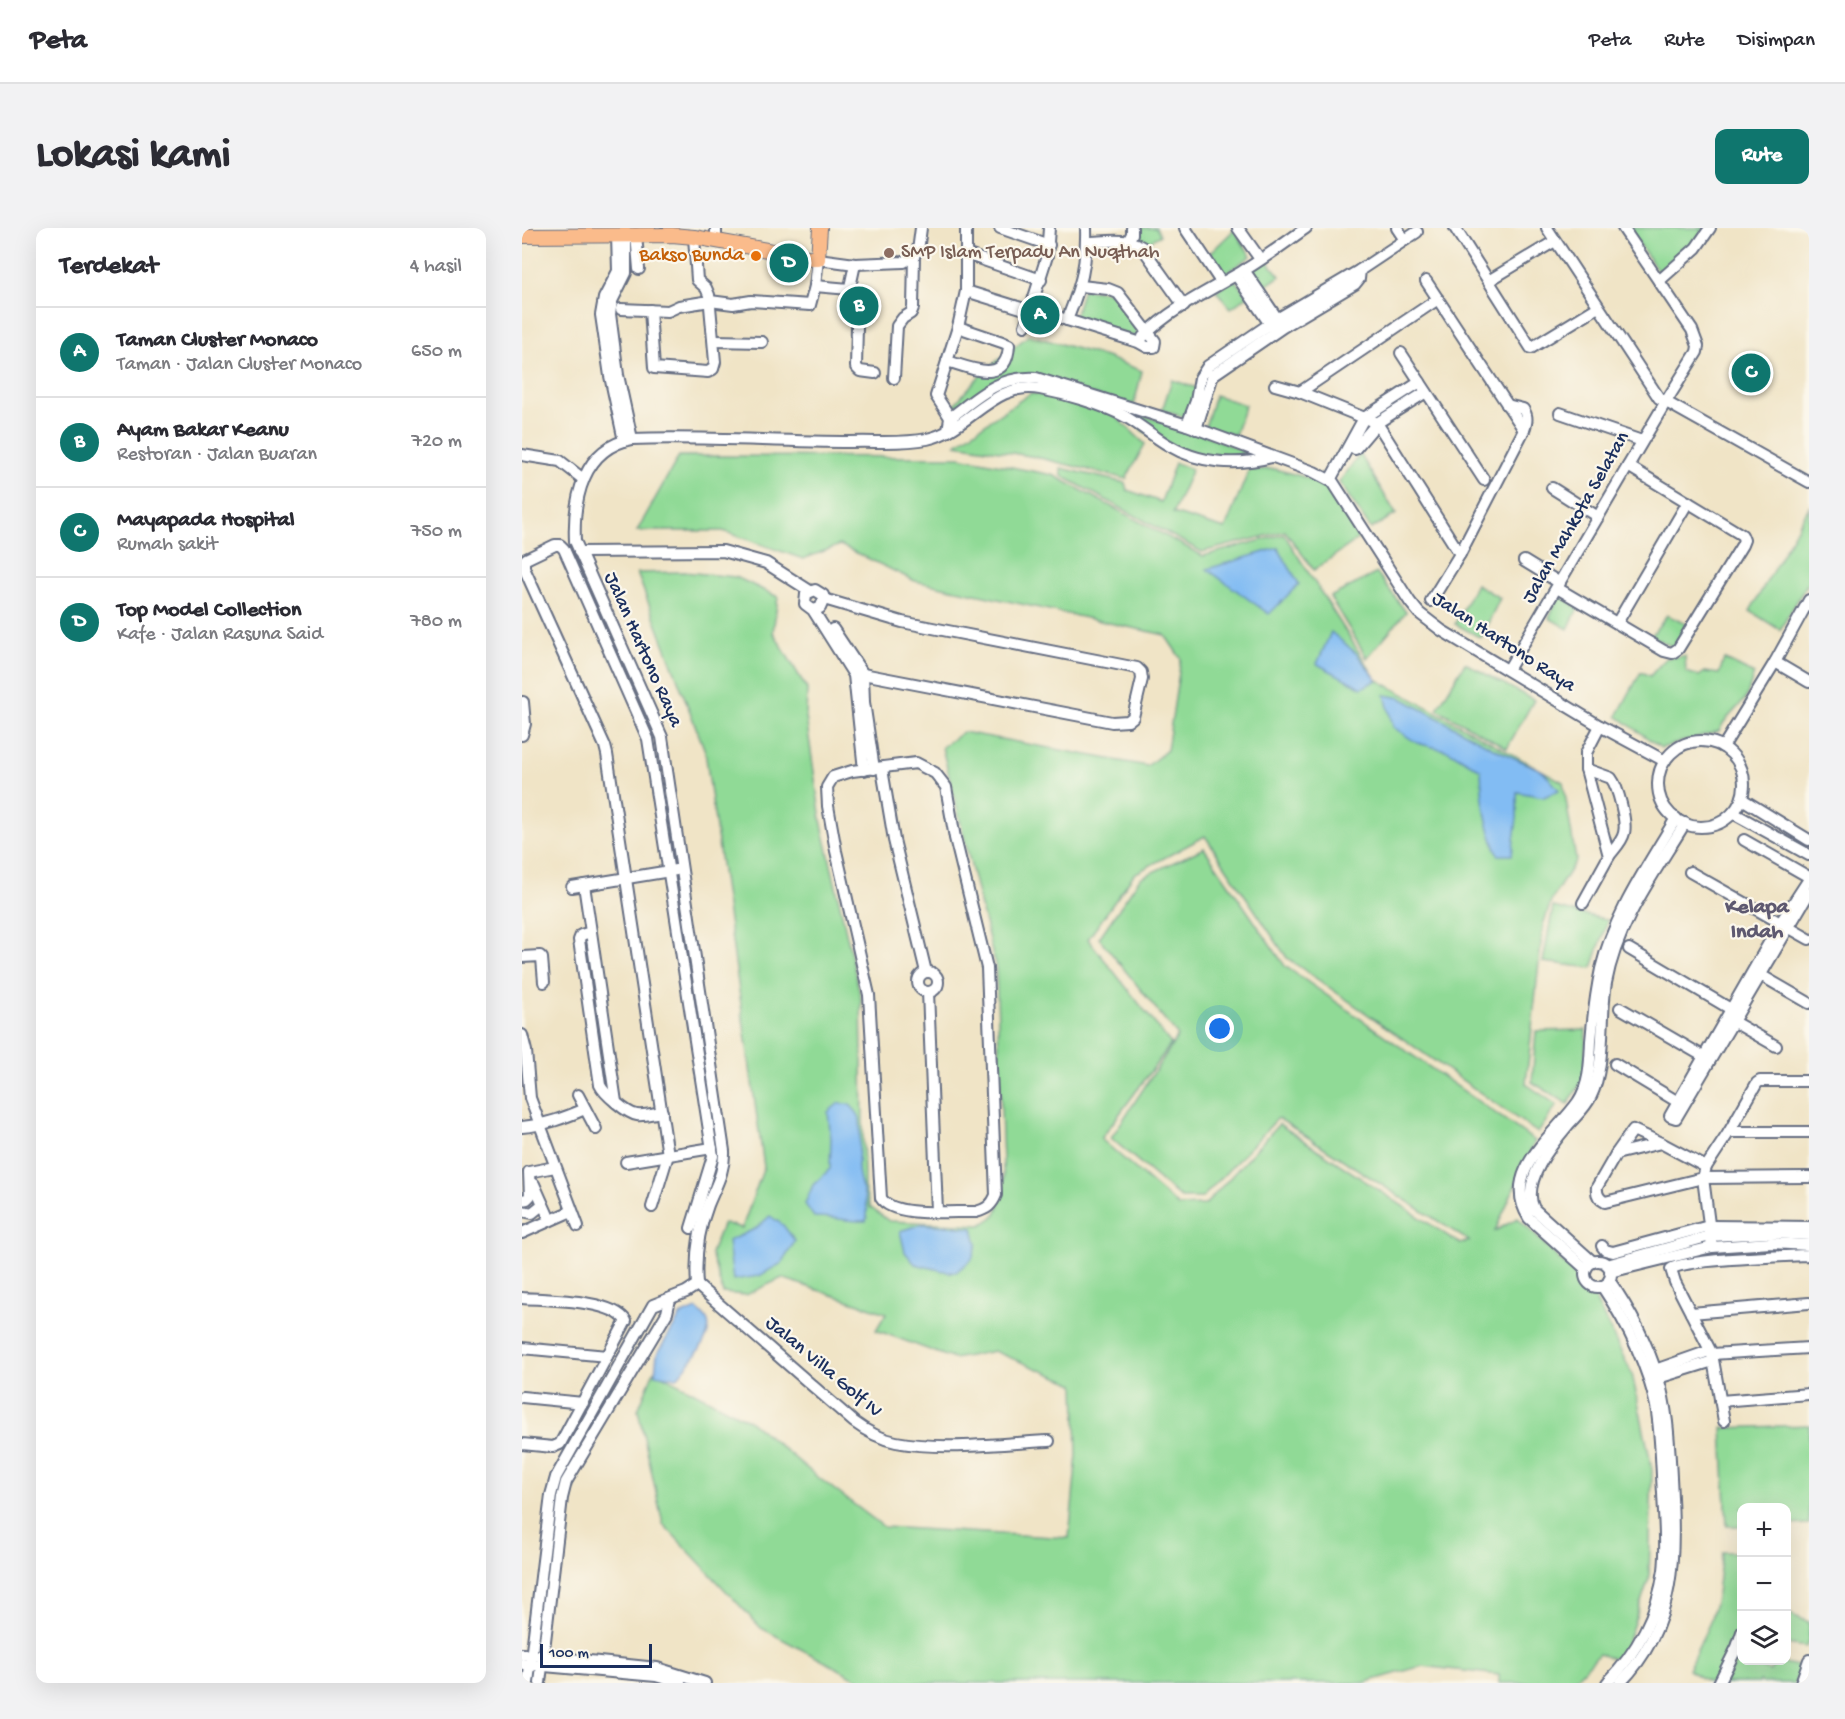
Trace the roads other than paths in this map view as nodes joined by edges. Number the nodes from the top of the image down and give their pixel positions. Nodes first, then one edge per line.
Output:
1 (819, 228) edge
2 (921, 228) edge
3 (966, 228) edge
4 (1006, 228) edge
5 (1049, 228) edge
6 (1086, 228) edge
7 (1132, 228) edge
8 (1185, 228) edge
9 (1238, 228) edge
10 (1397, 228) edge
11 (1455, 228) edge
12 (1547, 228) edge
13 (1623, 228) edge
14 (1710, 228) edge
15 (1299, 230) edge
16 (1417, 232) dead end
17 (635, 233) edge
18 (716, 234) edge
19 (522, 236) edge
20 (694, 237) junction
21 (1405, 240) junction
22 (1128, 241) junction
23 (1555, 241) junction
24 (1086, 242) junction
25 (1049, 245) junction
26 (966, 254) junction
27 (914, 255) junction
28 (818, 259) junction
29 (1260, 259) junction
30 (855, 264) junction
31 (639, 269) dead end
32 (1240, 272) junction
33 (1041, 280) junction
34 (1490, 280) junction
35 (1426, 281) dead end
36 (1659, 281) junction
37 (1221, 282) junction
38 (815, 286) junction
39 (1081, 286) junction
40 (849, 289) junction
41 (966, 291) junction
42 (1438, 299) junction
43 (710, 301) junction
44 (1184, 306) junction
45 (1598, 307) junction
46 (621, 309) dead end
47 (650, 310) junction
48 (1031, 311) junction
49 (1052, 315) dead end
50 (1067, 320) junction
51 (1025, 326) dead end
52 (1276, 326) junction
53 (958, 327) junction
54 (1148, 332) junction
55 (714, 341) junction
56 (762, 342) dead end
57 (1401, 353) dead end
58 (947, 361) junction
59 (875, 373) dead end
60 (894, 378) dead end
61 (1275, 385) dead end
62 (1423, 387) junction
63 (1300, 392) junction
64 (1665, 403) junction
65 (1127, 412) junction
66 (1560, 413) dead end
67 (1364, 418) junction
68 (1377, 423) junction
69 (951, 425) junction
70 (1191, 427) junction
71 (628, 440) junction
72 (1642, 441) junction
73 (522, 455) edge
74 (1272, 457) junction
75 (1628, 466) junction
76 (583, 479) junction
77 (1484, 480) dead end
78 (1331, 481) junction
79 (1809, 482) edge
80 (1552, 488) dead end
81 (1688, 502) junction
82 (1598, 517) junction
83 (579, 552) junction
84 (1460, 554) junction
85 (1524, 561) dead end
86 (1558, 586) junction
87 (810, 591) junction
88 (1809, 600) edge
89 (1431, 601) dead end
90 (819, 606) junction
91 (1617, 623) junction
92 (1775, 662) junction
93 (1508, 670) junction
94 (859, 675) junction
95 (1809, 682) edge
96 (523, 702) edge
97 (1600, 726) junction
98 (522, 735) edge
99 (1723, 747) junction
100 (1665, 761) junction
101 (873, 769) junction
102 (1586, 769) junction
103 (1742, 799) junction
104 (1733, 813) junction
105 (1680, 821) junction
106 (1744, 840) dead end
107 (1809, 840) edge
108 (1809, 855) edge
109 (1609, 856) junction
110 (682, 869) junction
111 (669, 871) junction
112 (1690, 872) dead end
113 (626, 877) junction
114 (1809, 878) edge
115 (1809, 893) edge
116 (1583, 903) dead end
117 (1784, 924) junction
118 (1809, 939) edge
119 (1629, 949) dead end
120 (522, 957) edge
121 (1757, 974) junction
122 (544, 982) dead end
123 (1809, 1003) edge
124 (1620, 1008) dead end
125 (1734, 1015) junction
126 (522, 1035) edge
127 (1776, 1046) dead end
128 (1707, 1059) junction
129 (1615, 1064) dead end
130 (1809, 1081) edge
131 (578, 1095) dead end
132 (1678, 1102) junction
133 (585, 1109) junction
134 (662, 1112) junction
135 (540, 1125) junction
136 (522, 1128) edge
137 (596, 1129) dead end
138 (1729, 1132) junction
139 (1809, 1132) edge
140 (1660, 1143) junction
141 (712, 1148) junction
142 (1616, 1154) junction
143 (668, 1155) junction
144 (626, 1162) dead end
145 (555, 1167) junction
146 (1705, 1172) junction
147 (1809, 1177) edge
148 (528, 1178) edge
149 (522, 1200) edge
150 (542, 1205) junction
151 (652, 1207) dead end
152 (938, 1211) junction
153 (527, 1212) edge
154 (567, 1213) dead end
155 (550, 1220) junction
156 (578, 1226) dead end
157 (1809, 1227) edge
158 (691, 1228) dead end
159 (526, 1230) edge
160 (1710, 1231) junction
161 (1809, 1235) edge
162 (1809, 1245) edge
163 (1602, 1246) dead end
164 (1712, 1248) junction
165 (1809, 1255) edge
166 (1589, 1265) junction
167 (1607, 1276) junction
168 (696, 1286) junction
169 (522, 1298) edge
170 (670, 1299) junction
171 (1809, 1303) edge
172 (1691, 1313) junction
173 (617, 1338) junction
174 (630, 1345) junction
175 (522, 1348) edge
176 (1809, 1348) edge
177 (1711, 1355) junction
178 (607, 1356) junction
179 (1657, 1374) junction
180 (1809, 1394) edge
181 (522, 1397) edge
182 (1720, 1401) junction
183 (583, 1403) junction
184 (598, 1404) junction
185 (609, 1410) junction
186 (1724, 1421) dead end
187 (1049, 1441) dead end
188 (522, 1444) edge
189 (1737, 1647) edge
190 (527, 1659) edge
191 (1809, 1660) edge
192 (543, 1661) junction
193 (528, 1683) edge
194 (540, 1683) edge
195 (680, 1683) edge
196 (705, 1683) edge
197 (1607, 1683) edge
198 (1620, 1683) edge
199 (1719, 1683) edge
200 (1801, 1683) edge

1 - 28 main road
2 - 27 street
3 - 26 street
4 - 25 street
5 - 25 street
6 - 24 street
7 - 22 street
8 - 37 street
9 - 29 street
10 - 21 street
11 - 34 street
12 - 23 street
13 - 36 street, Jalan Mahkota Selatan
14 - 36 street
15 - 29 street
16 - 21 street
17 - 19 main road
17 - 20 main road
17 - 31 street
17 - 71 street
18 - 20 main road
18 - 28 main road
20 - 43 street
21 - 52 street
22 - 24 street
22 - 44 street
23 - 34 street
23 - 45 street
24 - 39 street
25 - 33 street
26 - 33 street
26 - 41 street
27 - 30 street
27 - 60 street
28 - 30 street
28 - 38 street
29 - 32 street
30 - 40 street
32 - 37 street
32 - 52 street
33 - 48 street
34 - 45 street
35 - 42 street
36 - 64 street, Jalan Mahkota Selatan
37 - 44 street
38 - 40 street
38 - 43 street
39 - 50 street
39 - 54 street
40 - 59 street
41 - 48 street
41 - 53 street
42 - 63 street
42 - 84 street
43 - 47 street
43 - 55 street
44 - 54 street
45 - 64 street
46 - 47 street
47 - 55 street
48 - 51 street
49 - 50 street
50 - 54 street
52 - 70 street
53 - 58 street
53 - 58 street
55 - 56 street
57 - 62 street
58 - 69 street
61 - 63 street
62 - 67 street
62 - 68 street
62 - 77 street
63 - 67 street
64 - 72 street, Jalan Mahkota Selatan
64 - 79 street
65 - 69 street
65 - 70 street
65 - 74 street
66 - 72 street
67 - 68 street
67 - 78 street
68 - 78 street
68 - 84 street
69 - 71 street
70 - 74 street
71 - 76 street, Jalan Hartono Raya
72 - 75 street, Jalan Mahkota Selatan
73 - 76 street
74 - 78 street
75 - 81 street
75 - 82 street, Jalan Mahkota Selatan
76 - 83 street, Jalan Hartono Raya
78 - 93 street, Jalan Hartono Raya
80 - 82 street
81 - 91 street
81 - 91 street
82 - 86 street, Jalan Mahkota Selatan
83 - 87 street
83 - 110 street, Jalan Hartono Raya
84 - 89 street
85 - 86 street
86 - 91 street
86 - 93 street, Jalan Mahkota Selatan
87 - 90 street
87 - 90 street
88 - 92 street
90 - 94 street
90 - 94 street
92 - 95 street
92 - 99 street
93 - 97 street, Jalan Hartono Raya
94 - 101 street
96 - 98 street
97 - 100 street, Jalan Hartono Raya
97 - 102 street
99 - 100 street
99 - 103 street
100 - 105 street
101 - 152 street
101 - 152 street
101 - 152 street
102 - 109 street
102 - 109 street
103 - 104 street
103 - 107 street
104 - 105 street
104 - 108 street
105 - 166 street
106 - 114 street
109 - 116 street
110 - 111 street
110 - 168 street, Jalan Hartono Raya
111 - 113 street
111 - 113 street
111 - 141 street
112 - 117 street
113 - 134 street
113 - 134 street
114 - 117 street
115 - 117 street
117 - 118 street
117 - 121 street
119 - 125 street
120 - 122 street
121 - 123 street
121 - 125 street
124 - 128 street
125 - 127 street
125 - 128 street
126 - 135 street
128 - 132 street
128 - 132 street
129 - 132 street
130 - 138 street
131 - 133 street
133 - 135 street
133 - 137 street
134 - 143 street
135 - 136 street
135 - 145 street
138 - 139 street
138 - 146 street
140 - 142 street
140 - 142 street
140 - 146 street
141 - 143 street
141 - 158 street
142 - 146 street
143 - 144 street
143 - 151 street
145 - 148 street
145 - 156 street
146 - 147 street
146 - 160 street
148 - 149 street
148 - 150 street
150 - 153 street
150 - 155 street
153 - 159 street
154 - 155 street
155 - 159 street
157 - 160 street
160 - 161 street
160 - 163 street
160 - 164 street
160 - 167 street
162 - 164 street
164 - 167 street
165 - 172 street
166 - 167 street
166 - 167 street
167 - 179 street
167 - 197 street
168 - 170 street
168 - 187 street, Jalan Villa Golf IV
169 - 173 street
170 - 174 street
170 - 185 street
171 - 172 street
172 - 177 street
173 - 174 street
173 - 178 street
174 - 184 street
175 - 178 street
176 - 177 street
177 - 179 street
177 - 182 street
178 - 183 street
179 - 198 street
180 - 182 street
181 - 183 street
182 - 186 street
183 - 188 street
184 - 185 street
184 - 190 street
185 - 192 street
189 - 199 street
190 - 192 street
190 - 193 street
191 - 200 street
192 - 194 street
192 - 195 street
192 - 196 street

